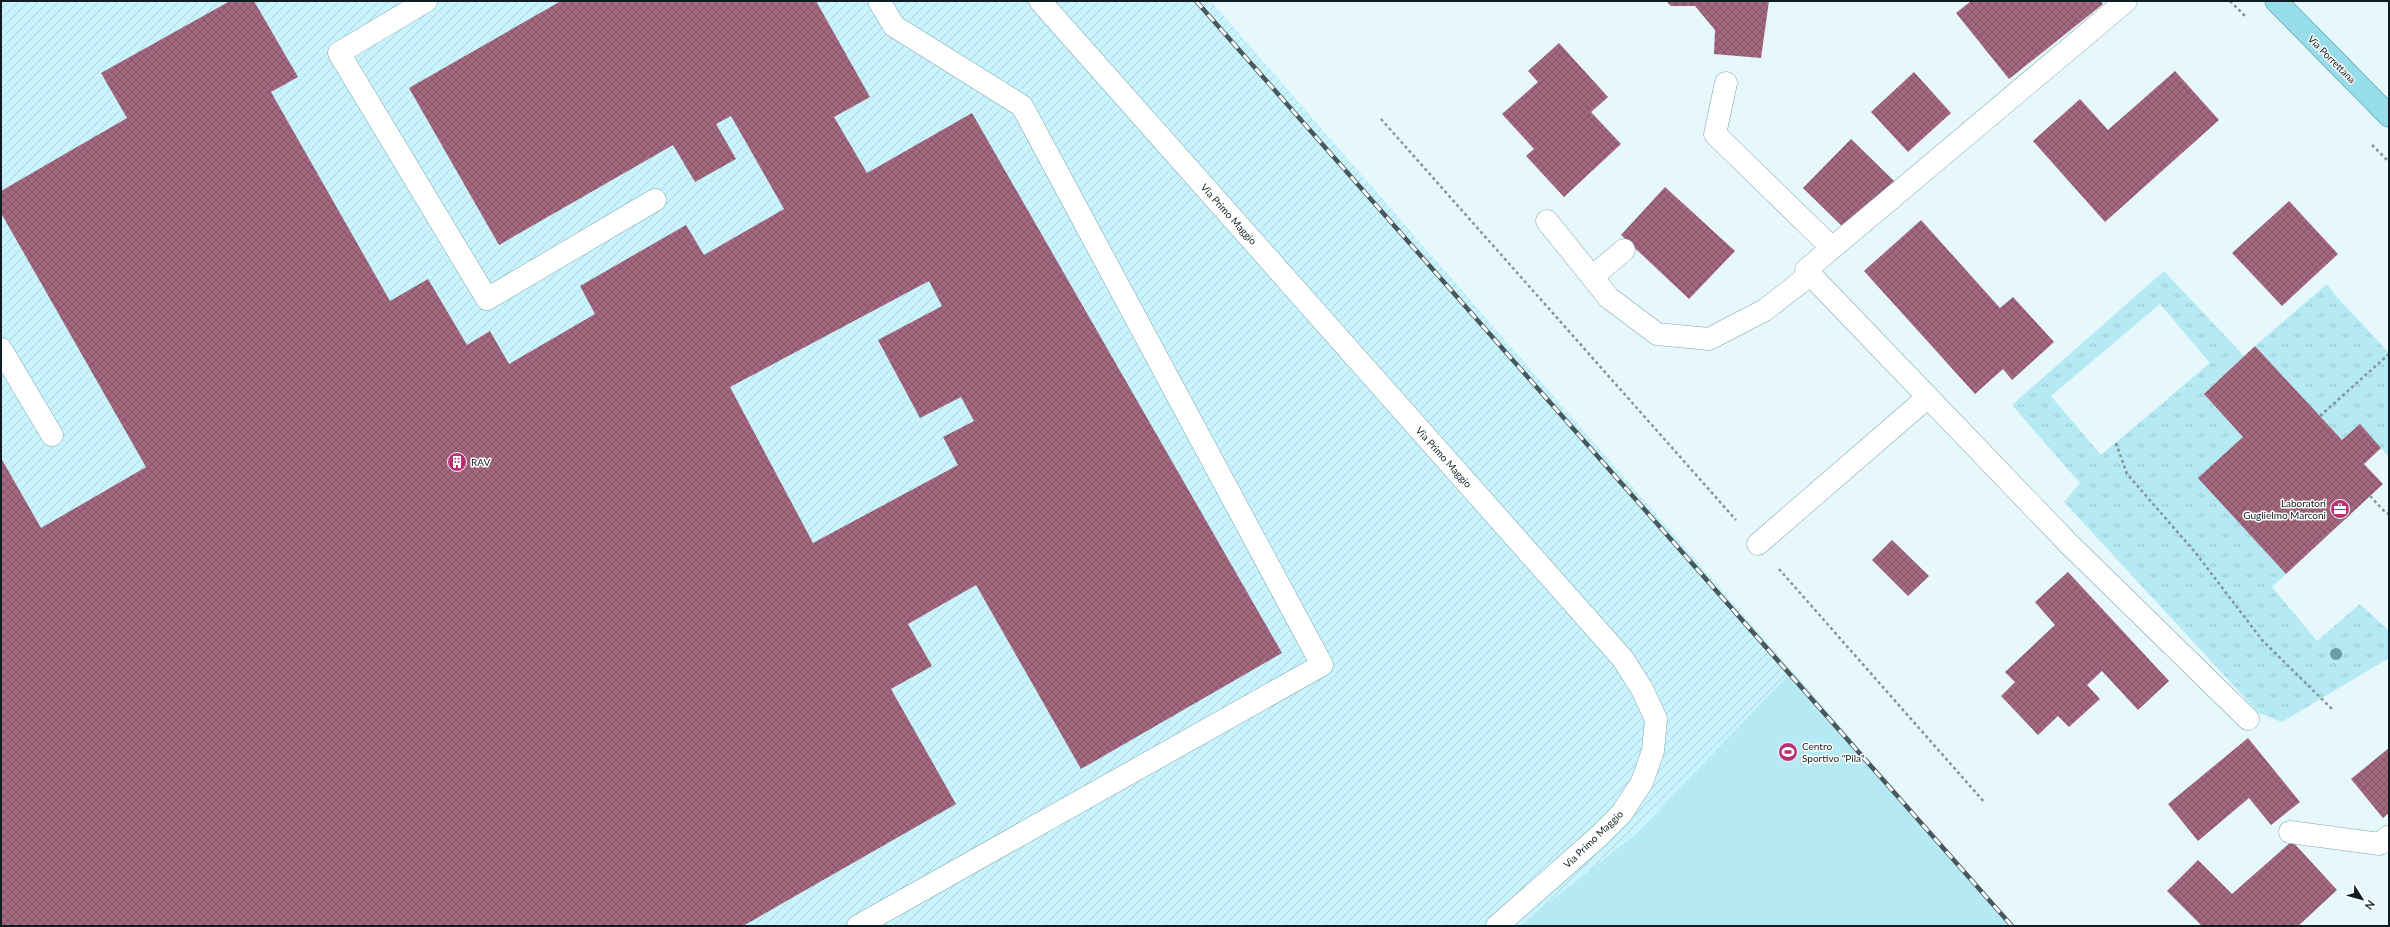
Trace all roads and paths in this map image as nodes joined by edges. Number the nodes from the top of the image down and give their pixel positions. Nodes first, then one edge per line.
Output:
1 (426, 1) edge
2 (879, 1) edge
3 (1040, 1) edge
4 (2126, 1) edge
5 (2276, 1) edge
6 (1726, 83) dead end
7 (2389, 116) edge
8 (1381, 119) dead end
9 (655, 200) dead end
10 (1547, 221) dead end
11 (1832, 248) junction
12 (1624, 250) dead end
13 (1811, 274) junction
14 (1592, 277) junction
15 (1, 349) edge
16 (2389, 354) edge
17 (1928, 397) junction
18 (2320, 416) dead end
19 (52, 435) dead end
20 (2116, 443) dead end
21 (2370, 496) dead end
22 (2389, 514) edge
23 (1758, 544) junction
24 (2333, 710) dead end
25 (2248, 719) dead end
26 (1985, 804) dead end
27 (2290, 832) dead end
28 (2389, 836) edge
29 (858, 926) edge
30 (1498, 926) edge

1 - 9 street
2 - 29 street
3 - 30 street, Via Primo Maggio
4 - 11 street
5 - 7 main road, Via Porrettana
6 - 11 street
8 - 23 path
10 - 14 street
11 - 13 street
12 - 14 street
13 - 14 street
13 - 17 street
15 - 19 street
16 - 18 path
17 - 23 street
17 - 25 street
20 - 24 path
21 - 22 path
23 - 26 path
27 - 28 street

